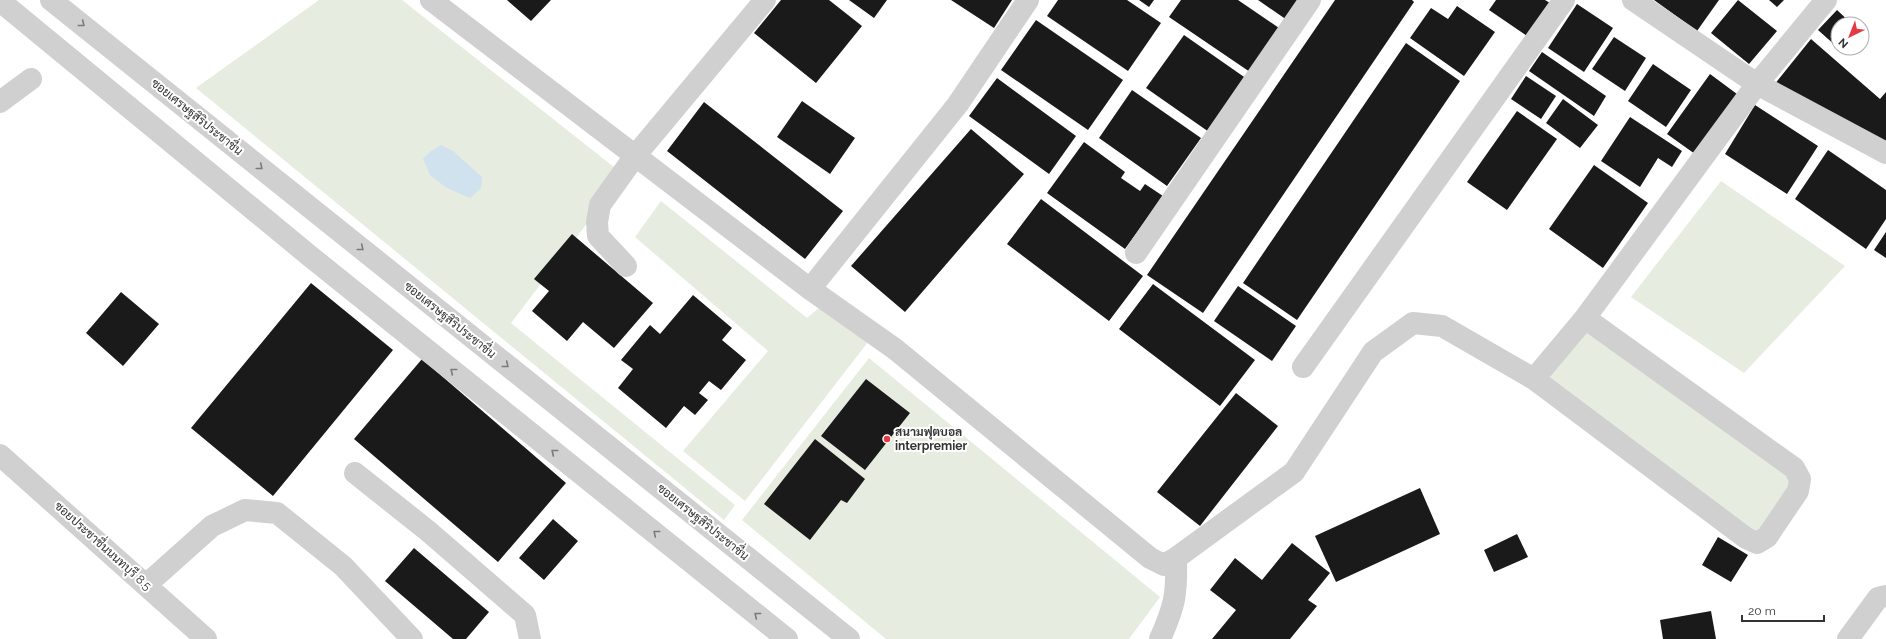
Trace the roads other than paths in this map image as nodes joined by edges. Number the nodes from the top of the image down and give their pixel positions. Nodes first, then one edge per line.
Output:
1 (51, 0) edge
2 (431, 0) edge
3 (765, 0) edge
4 (1028, 0) edge
5 (1310, 0) edge
6 (1564, 0) edge
7 (1633, 0) edge
8 (1826, 0) edge
9 (0, 1) edge
10 (30, 79) dead end
11 (1757, 84) junction
12 (0, 102) edge
13 (1886, 152) edge
14 (635, 156) junction
15 (1136, 253) dead end
16 (626, 266) dead end
17 (810, 289) junction
18 (1585, 318) junction
19 (1303, 368) dead end
20 (1534, 379) junction
21 (0, 455) edge
22 (355, 473) dead end
23 (1176, 558) junction
24 (146, 585) junction
25 (1886, 596) edge
26 (206, 639) edge
27 (412, 639) edge
28 (530, 639) edge
29 (787, 639) edge
30 (849, 639) edge
31 (1160, 639) edge
32 (1848, 639) edge

1 -> 30 street, ซอยเศรษฐสิริประชาชื่น
2 - 14 street
3 - 14 street
4 - 17 street
5 - 15 street
6 - 19 street
7 - 11 street
8 - 11 street
29 -> 9 street
10 - 12 street
11 - 13 street
11 - 18 street
14 - 16 street
14 - 17 street
17 - 23 street
18 - 20 street
18 - 20 street
20 - 23 street
21 - 24 street, ซอยประชาชื่นนนทบุรี 8.5
22 - 28 street
23 - 31 street
24 - 26 street, ซอยประชาชื่นนนทบุรี 8.5
24 - 27 street
25 - 32 street

